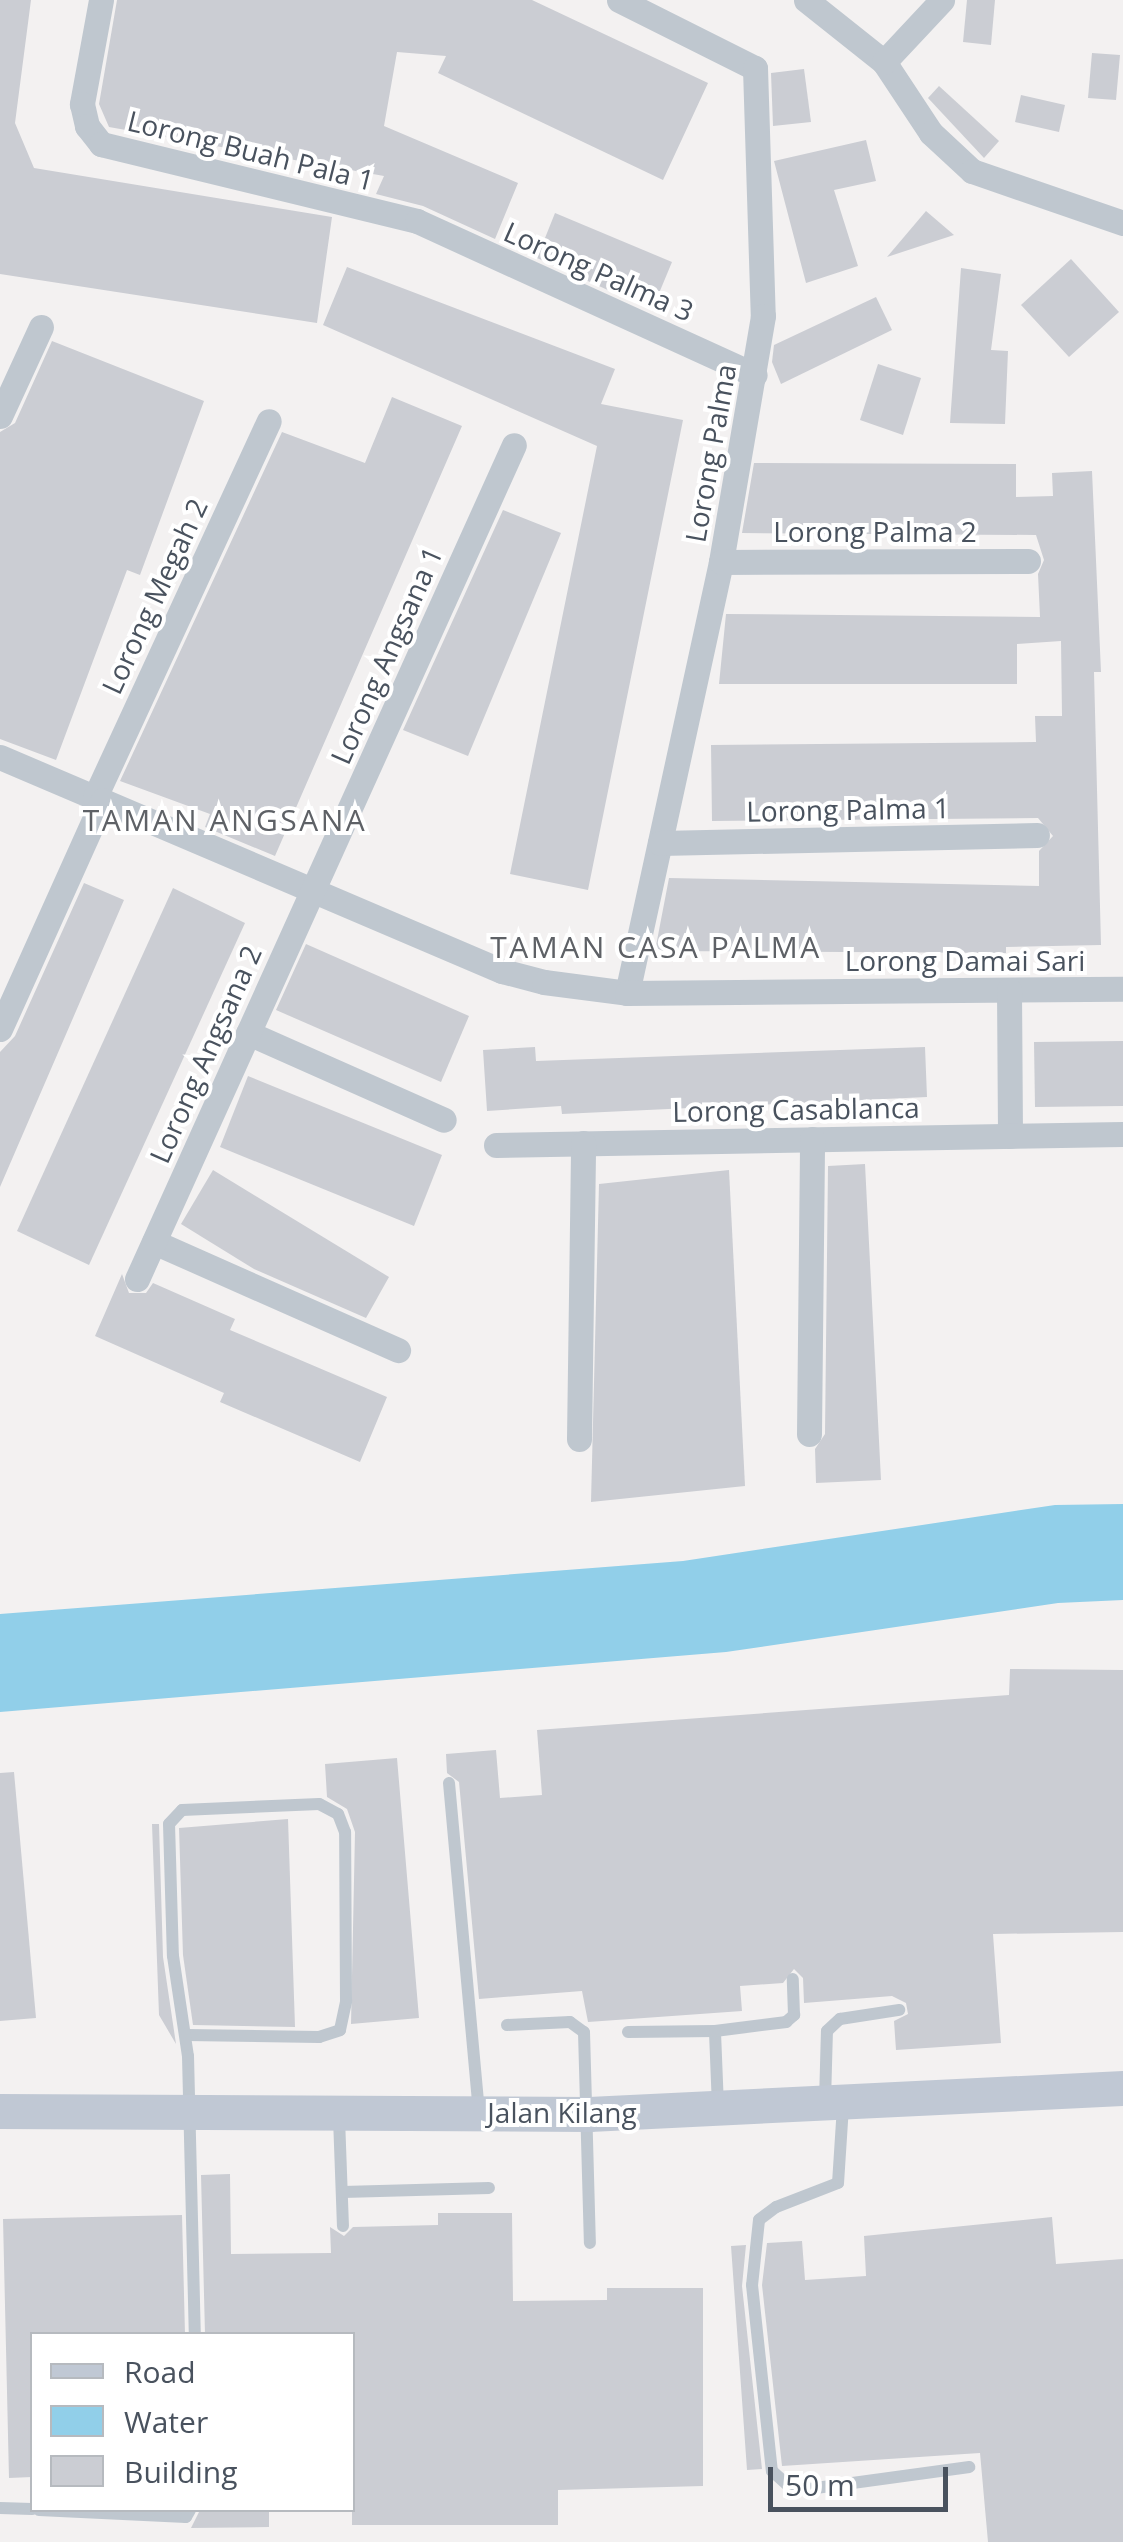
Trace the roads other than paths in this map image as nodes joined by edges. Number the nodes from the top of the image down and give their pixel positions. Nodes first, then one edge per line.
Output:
1 (101, 0) edge
2 (619, 0) edge
3 (806, 0) edge
4 (942, 0) edge
5 (884, 62) junction
6 (417, 222) joint
7 (1123, 222) edge
8 (40, 327) dead end
9 (756, 375) junction
10 (0, 416) edge
11 (268, 420) dead end
12 (514, 445) dead end
13 (1028, 561) dead end
14 (721, 562) junction
15 (0, 756) edge
16 (99, 799) junction
17 (1037, 836) dead end
18 (660, 843) junction
19 (312, 890) junction
20 (1123, 989) edge
21 (1009, 990) junction
22 (627, 993) junction
23 (0, 1029) edge
24 (248, 1032) junction
25 (444, 1120) dead end
26 (1123, 1134) edge
27 (1010, 1136) junction
28 (812, 1139) junction
29 (583, 1143) junction
30 (496, 1145) dead end
31 (154, 1242) junction
32 (136, 1279) dead end
33 (398, 1350) dead end
34 (809, 1434) dead end
35 (579, 1439) dead end
36 (449, 1783) dead end
37 (793, 1979) dead end
38 (899, 2010) dead end
39 (507, 2025) dead end
40 (628, 2032) dead end
41 (714, 2032) junction
42 (186, 2035) junction
43 (1123, 2088) edge
44 (834, 2107) junction
45 (719, 2110) junction
46 (0, 2111) edge
47 (479, 2112) junction
48 (190, 2113) junction
49 (589, 2114) junction
50 (338, 2115) junction
51 (489, 2188) dead end
52 (344, 2192) junction
53 (344, 2226) dead end
54 (590, 2243) dead end
55 (195, 2332) edge
56 (969, 2467) dead end
57 (0, 2508) edge
58 (30, 2509) edge
59 (92, 2512) edge
60 (189, 2512) edge

1 - 6 street, Lorong Buah Pala 1
2 - 9 street, Lorong Palma
3 - 5 street
4 - 5 street
5 - 7 street
6 - 9 street, Lorong Palma 3
8 - 10 street
9 - 14 street, Lorong Palma
11 - 16 street, Lorong Megah 2
12 - 19 street, Lorong Angsana 1
13 - 14 street, Lorong Palma 2
14 - 18 street, Lorong Palma
15 - 16 street, Lorong Damai Sari
16 - 19 street, Lorong Damai Sari
16 - 23 street, Lorong Megah 2
17 - 18 street, Lorong Palma 1
18 - 22 street, Lorong Palma
19 - 22 street, Lorong Damai Sari
19 - 24 street, Lorong Angsana 2
20 - 21 street, Lorong Damai Sari
21 - 22 street, Lorong Damai Sari
21 - 27 street
24 - 25 street
24 - 31 street, Lorong Angsana 2
26 - 27 street, Lorong Casablanca
27 - 28 street, Lorong Casablanca
28 - 29 street, Lorong Casablanca
28 - 34 street
29 - 30 street, Lorong Casablanca
29 - 35 street
31 - 32 street, Lorong Angsana 2
31 - 33 street
36 - 47 lane
37 - 41 lane
38 - 44 lane
39 - 49 lane
40 - 41 lane
41 - 45 lane
42 - 42 lane
42 - 48 lane
43 - 44 street, Jalan Kilang
44 - 45 street, Jalan Kilang
44 - 56 lane
45 - 49 street, Jalan Kilang
46 - 48 street, Jalan Kilang
47 - 49 street, Jalan Kilang
47 - 50 street, Jalan Kilang
48 - 50 street, Jalan Kilang
48 - 55 lane
49 - 54 lane
50 - 52 lane
51 - 52 lane
52 - 53 lane
57 - 58 lane
59 - 60 lane

